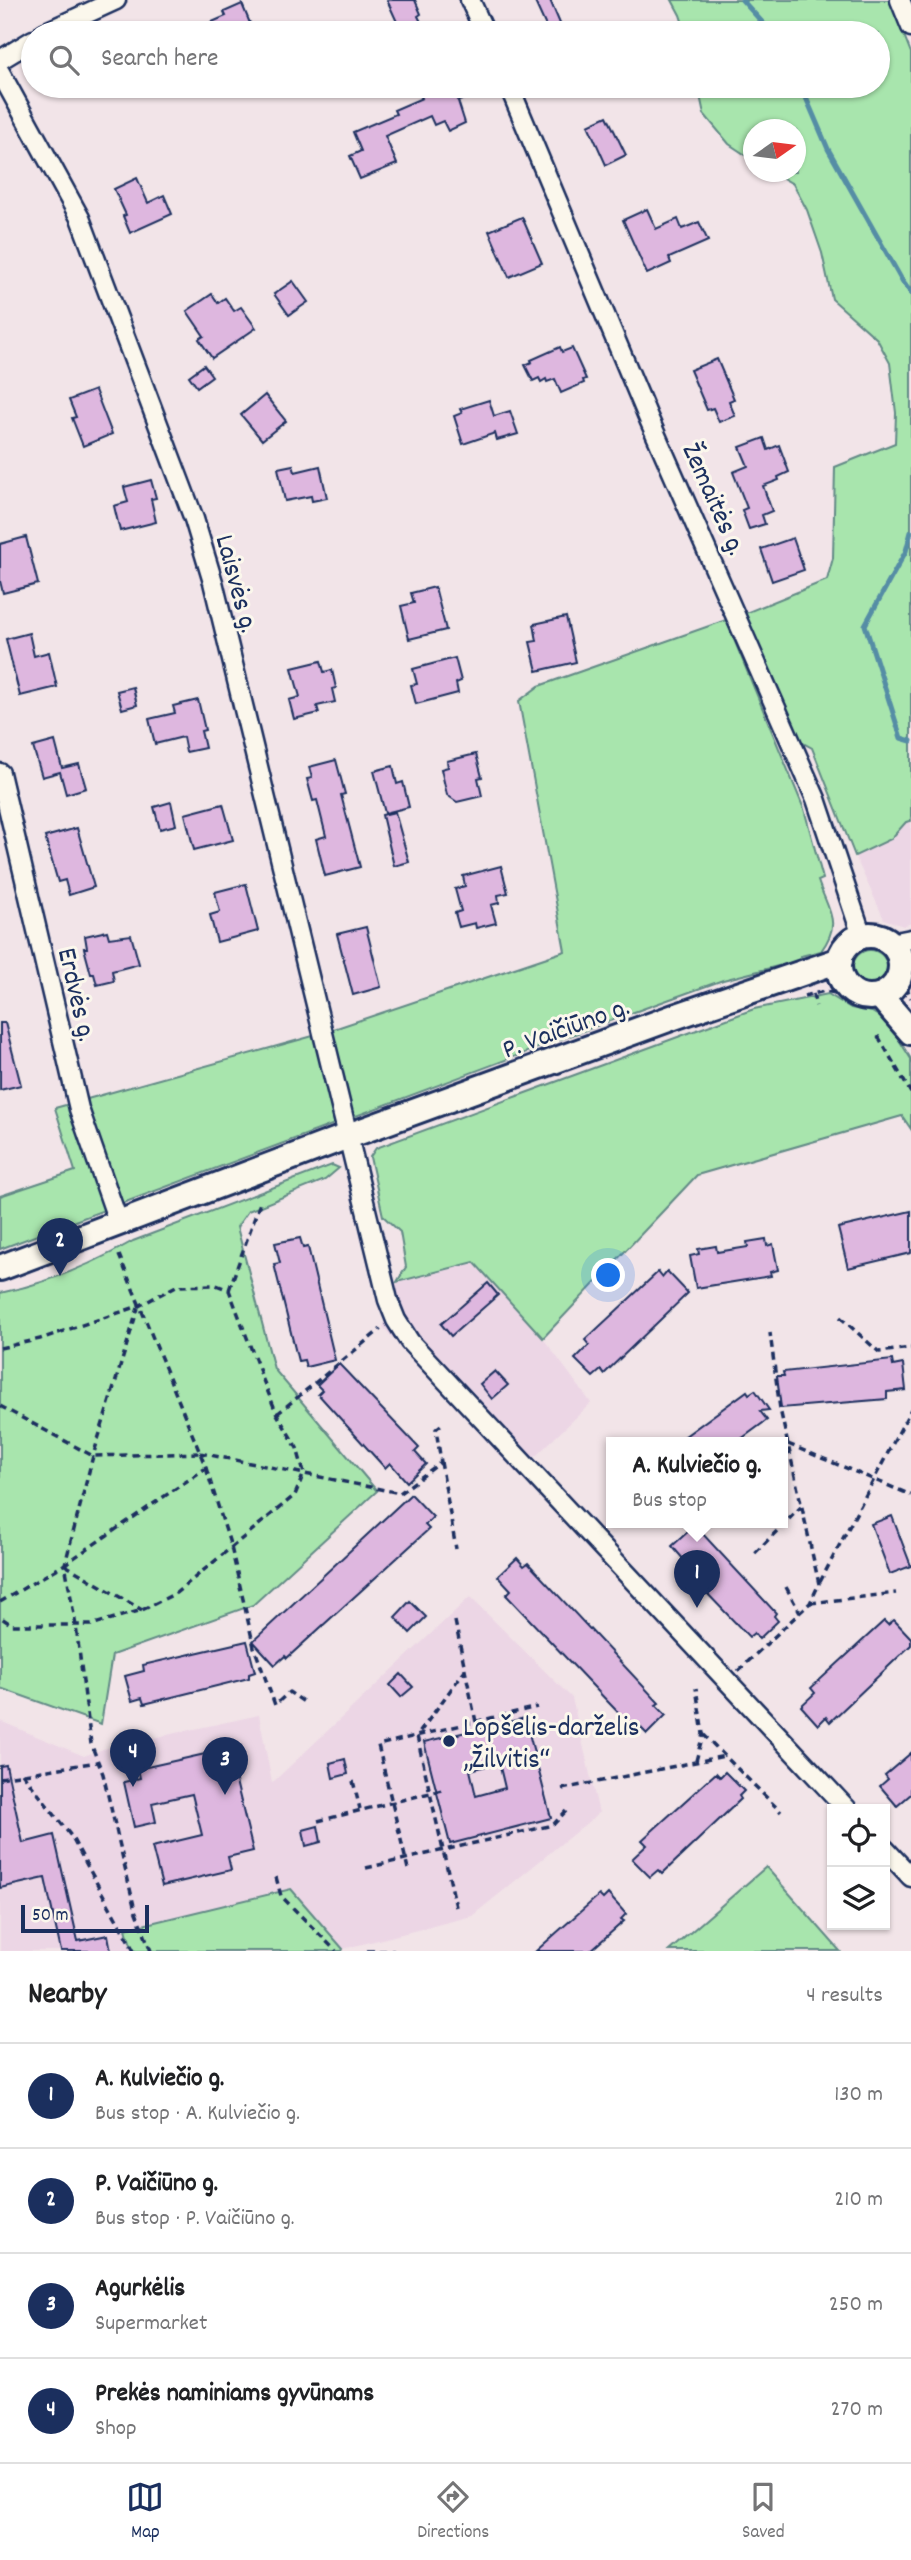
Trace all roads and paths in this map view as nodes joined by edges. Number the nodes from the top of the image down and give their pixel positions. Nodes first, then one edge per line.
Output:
1 (116, 0) edge
2 (470, 0) edge
3 (900, 0) edge
4 (70, 21) edge
5 (480, 21) edge
6 (911, 27) edge
7 (21, 47) edge
8 (0, 60) edge
9 (0, 72) edge
10 (514, 98) edge
11 (0, 773) edge
12 (862, 936) junction
13 (901, 941) edge
14 (843, 972) junction
15 (901, 982) edge
16 (911, 1013) edge
17 (911, 1032) edge
18 (878, 1036) dead end
19 (911, 1093) edge
20 (348, 1136) junction
21 (261, 1200) dead end
22 (119, 1224) junction
23 (119, 1255) dead end
24 (0, 1268) edge
25 (229, 1290) junction
26 (139, 1306) junction
27 (840, 1317) dead end
28 (386, 1325) dead end
29 (770, 1333) dead end
30 (0, 1348) edge
31 (911, 1348) edge
32 (0, 1406) edge
33 (911, 1409) edge
34 (277, 1414) junction
35 (442, 1424) dead end
36 (786, 1437) edge
37 (788, 1444) joint
38 (200, 1453) junction
39 (93, 1456) junction
40 (441, 1462) junction
41 (206, 1468) junction
42 (304, 1474) junction
43 (874, 1480) junction
44 (911, 1495) edge
45 (802, 1507) junction
46 (788, 1521) edge
47 (781, 1528) edge
48 (231, 1547) junction
49 (456, 1549) dead end
50 (755, 1553) dead end
51 (65, 1564) junction
52 (819, 1584) junction
53 (786, 1587) dead end
54 (896, 1592) dead end
55 (0, 1602) edge
56 (810, 1603) junction
57 (142, 1609) junction
58 (800, 1613) junction
59 (0, 1618) edge
60 (455, 1621) dead end
61 (76, 1626) junction
62 (465, 1670) junction
63 (727, 1681) junction
64 (696, 1688) dead end
65 (304, 1702) dead end
66 (537, 1707) dead end
67 (476, 1722) junction
68 (704, 1734) junction
69 (418, 1736) junction
70 (725, 1755) junction
71 (696, 1761) junction
72 (97, 1762) junction
73 (22, 1773) junction
74 (0, 1777) edge
75 (353, 1781) dead end
76 (446, 1789) dead end
77 (562, 1789) dead end
78 (430, 1792) junction
79 (392, 1802) junction
80 (842, 1804) edge
81 (360, 1810) junction
82 (566, 1811) dead end
83 (781, 1812) dead end
84 (318, 1821) dead end
85 (444, 1850) junction
86 (890, 1854) edge
87 (405, 1859) junction
88 (366, 1868) dead end
89 (408, 1869) dead end
90 (276, 1877) dead end
91 (911, 1877) edge
92 (456, 1907) dead end
93 (134, 1951) edge
94 (151, 1951) edge
95 (337, 1951) edge
96 (367, 1951) edge
97 (394, 1951) edge

1 - 4 street
2 - 5 street
3 - 6 street
7 - 8 street
9 - 20 street, Laisvės g.
10 - 12 street, Žemaitės g.
11 - 22 street, Erdvės g.
12 - 13 main road
12 - 14 main road
13 - 15 main road
14 - 15 main road
14 - 20 main road, P. Vaičiūno g.
15 - 16 main road
15 - 17 main road
18 - 19 path
20 - 22 main road, P. Vaičiūno g.
20 - 63 street, Laisvės g.
21 - 25 path
22 - 24 main road, P. Vaičiūno g.
23 - 26 path
25 - 26 path
25 - 34 path
26 - 30 path
26 - 38 path
26 - 39 path
27 - 31 path
28 - 34 path
29 - 36 path
32 - 39 path
33 - 43 path
34 - 42 path
35 - 40 path
37 - 43 path
37 - 45 path
38 - 39 path
38 - 41 path
38 - 42 path
39 - 51 path
40 - 42 path
40 - 49 path
41 - 48 path
41 - 51 path
42 - 48 path
43 - 44 path
43 - 52 path
45 - 46 path
45 - 52 path
47 - 50 path
48 - 57 path
48 - 65 path
51 - 55 path
51 - 57 path
51 - 61 path
52 - 56 path
53 - 58 path
54 - 56 path
56 - 58 path
57 - 61 path
58 - 63 path
59 - 61 path
60 - 62 path
61 - 72 path
62 - 67 path
62 - 69 path
63 - 80 street, Laisvės g.
64 - 68 path
66 - 67 path
67 - 69 path
68 - 70 path
68 - 71 path
69 - 78 path
69 - 79 path
70 - 71 path
70 - 83 path
71 - 77 path
72 - 73 path
72 - 94 path
73 - 74 path
73 - 93 path
75 - 81 path
76 - 78 path
78 - 79 path
78 - 85 path
79 - 81 path
79 - 87 path
81 - 84 path
82 - 85 path
85 - 87 path
85 - 92 path
86 - 91 street
87 - 88 path
87 - 89 path
90 - 95 path
96 - 97 path

